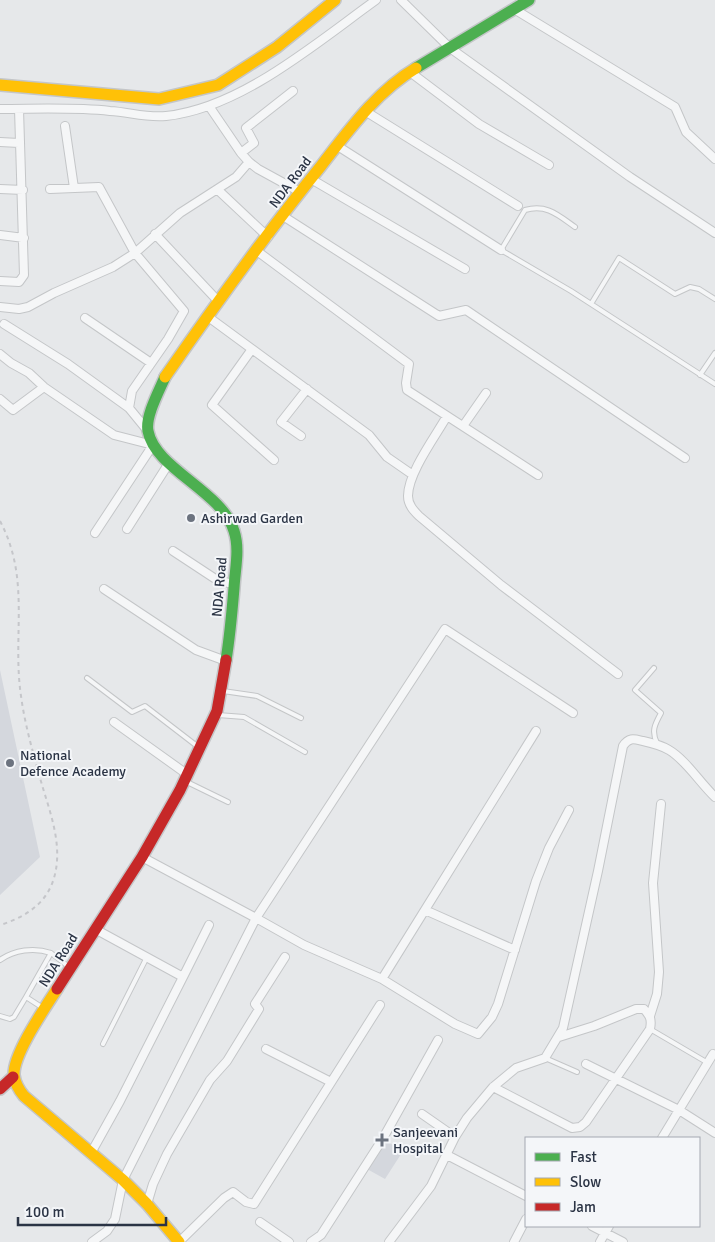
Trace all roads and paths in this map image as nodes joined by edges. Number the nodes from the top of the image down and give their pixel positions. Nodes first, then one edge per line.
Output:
1 (335, 0) edge
2 (376, 0) edge
3 (401, 0) edge
4 (529, 0) edge
5 (514, 9) junction
6 (450, 48) junction
7 (410, 72) junction
8 (0, 85) edge
9 (293, 91) dead end
10 (209, 106) junction
11 (0, 109) edge
12 (19, 109) junction
13 (365, 111) junction
14 (65, 126) dead end
15 (0, 142) edge
16 (19, 143) junction
17 (336, 145) junction
18 (241, 153) junction
19 (715, 159) edge
20 (249, 162) junction
21 (549, 165) dead end
22 (311, 179) junction
23 (74, 188) junction
24 (0, 189) edge
25 (50, 189) dead end
26 (23, 190) junction
27 (218, 190) junction
28 (300, 192) junction
29 (518, 206) dead end
30 (283, 216) junction
31 (575, 227) dead end
32 (715, 233) edge
33 (155, 234) junction
34 (0, 235) edge
35 (268, 236) junction
36 (24, 238) junction
37 (501, 250) junction
38 (257, 251) junction
39 (135, 252) junction
40 (464, 269) dead end
41 (0, 281) edge
42 (715, 300) edge
43 (218, 301) junction
44 (591, 304) junction
45 (0, 307) edge
46 (206, 316) junction
47 (85, 318) dead end
48 (4, 324) dead end
49 (252, 349) junction
50 (715, 353) edge
51 (0, 354) edge
52 (151, 363) junction
53 (700, 375) junction
54 (715, 384) edge
55 (44, 387) junction
56 (306, 389) junction
57 (486, 393) dead end
58 (0, 399) edge
59 (129, 408) junction
60 (447, 416) junction
61 (463, 426) junction
62 (147, 430) junction
63 (301, 436) dead end
64 (153, 445) junction
65 (685, 458) dead end
66 (274, 460) dead end
67 (169, 463) junction
68 (413, 475) junction
69 (538, 475) dead end
70 (0, 521) edge
71 (127, 529) dead end
72 (95, 533) dead end
73 (173, 551) dead end
74 (234, 585) junction
75 (104, 589) dead end
76 (226, 661) junction
77 (654, 668) dead end
78 (618, 674) dead end
79 (87, 678) dead end
80 (221, 691) junction
81 (572, 713) dead end
82 (216, 715) junction
83 (301, 718) dead end
84 (114, 722) dead end
85 (536, 731) dead end
86 (658, 745) junction
87 (201, 749) junction
88 (305, 752) dead end
89 (186, 778) junction
90 (715, 797) edge
91 (228, 802) dead end
92 (661, 804) dead end
93 (569, 810) dead end
94 (142, 858) junction
95 (425, 910) junction
96 (256, 918) junction
97 (0, 925) edge
98 (209, 925) dead end
99 (95, 929) junction
100 (515, 950) junction
101 (51, 953) junction
102 (147, 956) junction
103 (285, 958) dead end
104 (0, 960) edge
105 (70, 967) junction
106 (183, 977) junction
107 (382, 979) junction
108 (26, 997) junction
109 (380, 1005) dead end
110 (45, 1009) junction
111 (0, 1016) edge
112 (650, 1016) junction
113 (650, 1029) junction
114 (559, 1037) junction
115 (438, 1040) dead end
116 (102, 1044) dead end
117 (266, 1049) dead end
118 (712, 1054) dead end
119 (545, 1058) junction
120 (708, 1062) junction
121 (586, 1064) dead end
122 (577, 1072) dead end
123 (13, 1077) junction
124 (616, 1078) junction
125 (331, 1082) junction
126 (493, 1087) junction
127 (0, 1089) edge
128 (679, 1110) junction
129 (422, 1114) dead end
130 (715, 1133) edge
131 (455, 1137) junction
132 (663, 1137) edge
133 (91, 1153) junction
134 (446, 1155) junction
135 (122, 1180) junction
136 (525, 1195) edge
137 (147, 1204) junction
138 (525, 1221) edge
139 (260, 1222) dead end
140 (607, 1229) edge
141 (92, 1242) edge
142 (179, 1242) edge
143 (289, 1242) edge
144 (311, 1242) edge
145 (389, 1242) edge
146 (514, 1242) edge
147 (600, 1242) edge
148 (624, 1242) edge

1 - 8 main road
2 - 10 street
3 - 6 street
4 - 5 main road, NDA Road
5 - 6 main road, NDA Road
5 - 19 street
6 - 7 main road, NDA Road
6 - 32 street
7 - 13 main road, NDA Road
7 - 21 street
9 - 18 street
10 - 12 street
10 - 18 street
11 - 12 street
12 - 16 street
13 - 17 main road, NDA Road
13 - 29 street
14 - 23 street
15 - 16 street
16 - 26 street
17 - 22 main road, NDA Road
17 - 37 street
18 - 20 street
20 - 27 street
20 - 28 street
22 - 28 main road, NDA Road
22 - 40 street
23 - 25 street
23 - 39 street
24 - 26 street
26 - 36 street
27 - 33 street
27 - 35 street
28 - 30 main road, NDA Road
30 - 35 main road, NDA Road
30 - 65 street
31 - 37 lane
33 - 39 street
33 - 43 street
34 - 36 street
35 - 38 main road, NDA Road
36 - 41 street
37 - 44 lane
38 - 43 main road, NDA Road
38 - 60 street
39 - 45 street
39 - 52 street
42 - 44 lane
43 - 46 main road, NDA Road
44 - 53 lane
46 - 49 street
46 - 62 main road, NDA Road
47 - 52 street
48 - 59 street
49 - 56 street
49 - 66 street
50 - 53 lane
51 - 55 street
52 - 59 street
53 - 54 lane
55 - 58 street
55 - 64 street
56 - 63 street
56 - 68 street
57 - 61 street
59 - 62 street
60 - 61 street
60 - 68 street
61 - 69 street
62 - 64 main road, NDA Road
64 - 67 main road, NDA Road
64 - 72 street
67 - 71 street
67 - 74 main road, NDA Road
68 - 78 street
70 - 97 path
73 - 74 street
74 - 76 main road, NDA Road
75 - 76 street
76 - 80 main road, NDA Road
77 - 86 lane
79 - 87 lane
80 - 82 main road, NDA Road
80 - 83 lane
81 - 96 street
82 - 87 main road, NDA Road
82 - 88 lane
84 - 89 street
85 - 95 street
86 - 90 street
86 - 114 street
87 - 89 main road, NDA Road
89 - 91 lane
89 - 94 main road, NDA Road
92 - 112 street
93 - 100 street
94 - 96 street
94 - 99 main road, NDA Road
95 - 100 street
95 - 107 street
96 - 107 street
96 - 135 street
98 - 106 street
99 - 102 street
99 - 105 main road, NDA Road
100 - 107 street
101 - 104 lane
101 - 105 lane
101 - 108 lane
102 - 106 street
102 - 116 lane
103 - 137 street
105 - 110 main road, NDA Road
106 - 133 street
108 - 110 lane
108 - 111 lane
109 - 125 street
110 - 123 main road, NDA Road
112 - 113 street
112 - 114 street
113 - 120 lane
113 - 124 street
114 - 119 street
115 - 144 street
117 - 125 street
118 - 120 street
119 - 122 lane
119 - 126 street
120 - 128 street
121 - 124 street
123 - 127 main road
123 - 133 main road
124 - 126 street
124 - 128 street
125 - 142 street
126 - 131 street
128 - 130 street
128 - 132 street
129 - 131 street
131 - 134 street
133 - 135 main road
134 - 136 street
134 - 145 street
135 - 137 main road
135 - 141 street
137 - 142 main road
138 - 146 street
139 - 143 street
140 - 147 street
140 - 148 street

